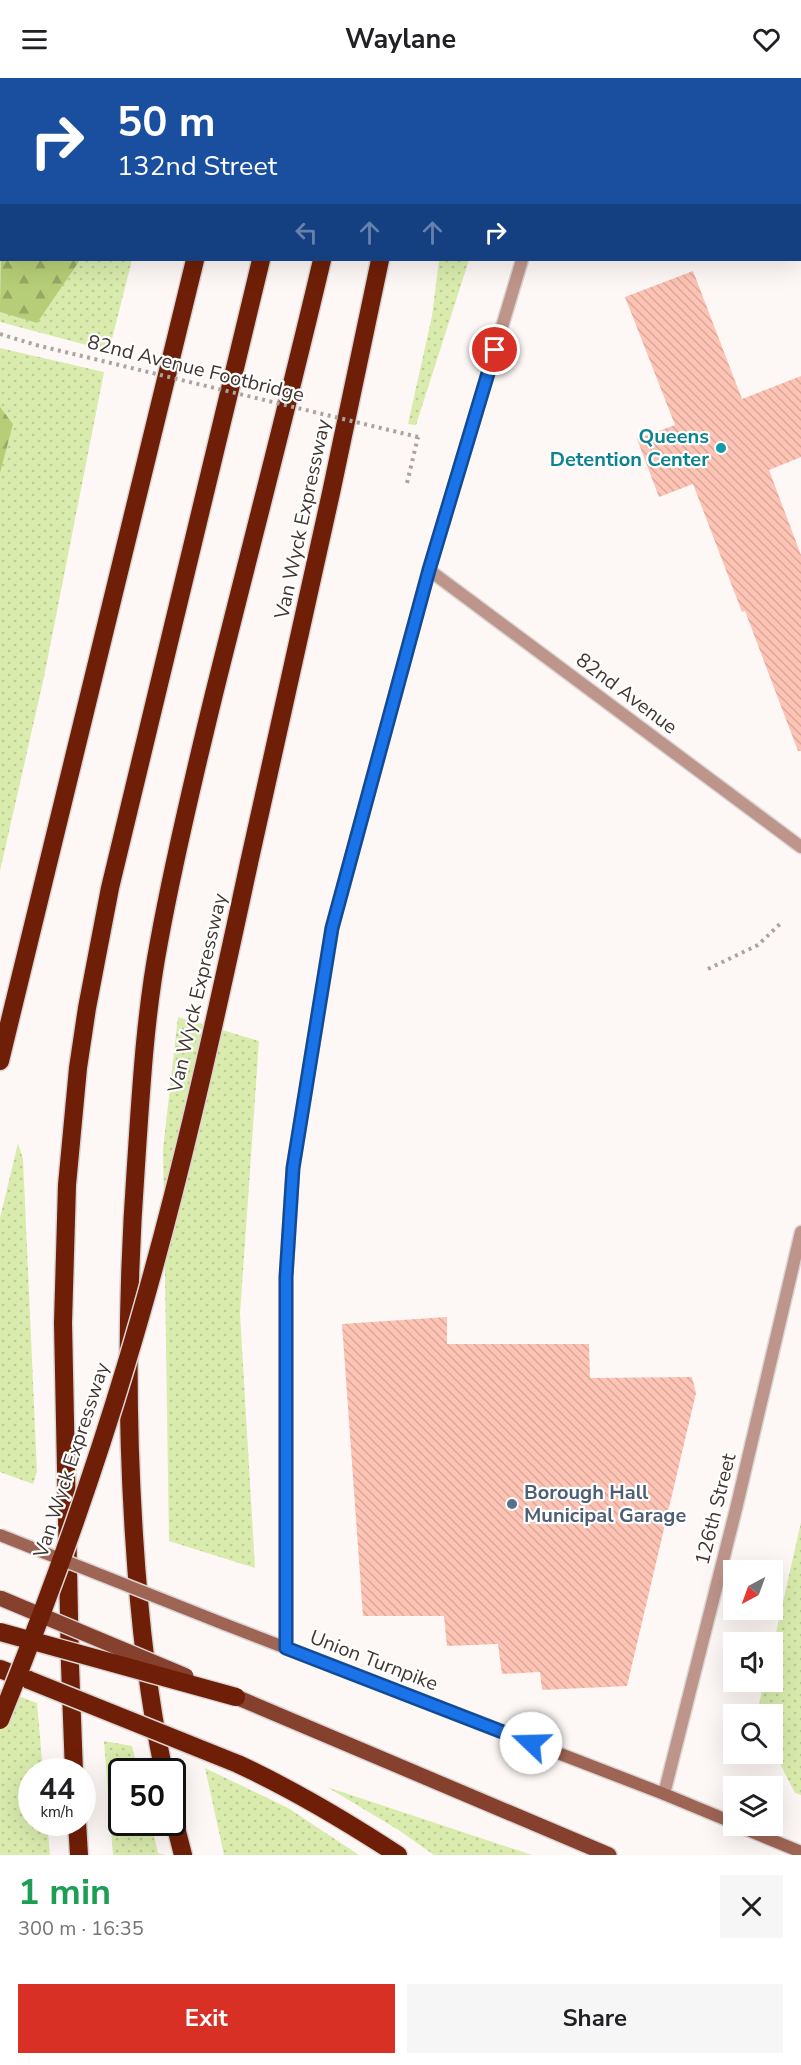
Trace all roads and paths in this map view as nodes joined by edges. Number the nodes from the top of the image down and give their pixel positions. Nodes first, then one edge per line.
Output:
1 (195, 261) edge
2 (261, 261) edge
3 (322, 261) edge
4 (380, 261) edge
5 (522, 261) edge
6 (0, 334) edge
7 (407, 483) dead end
8 (429, 570) junction
9 (801, 847) edge
10 (782, 922) dead end
11 (708, 969) dead end
12 (0, 1061) edge
13 (801, 1232) edge
14 (0, 1535) edge
15 (0, 1598) edge
16 (0, 1632) edge
17 (286, 1648) junction
18 (0, 1669) edge
19 (236, 1697) junction
20 (0, 1720) edge
21 (73, 1758) edge
22 (161, 1758) edge
23 (664, 1794) junction
24 (723, 1818) edge
25 (78, 1836) edge
26 (178, 1836) edge
27 (762, 1836) edge
28 (801, 1852) edge
29 (79, 1855) edge
30 (183, 1855) edge
31 (398, 1855) edge
32 (609, 1855) edge

1 - 12 highway
2 - 21 highway
3 - 22 highway
4 - 20 highway, Van Wyck Expressway, bridge
5 - 8 street
6 - 7 path, 82nd Avenue Footbridge, bridge
8 - 9 street, 82nd Avenue
8 - 17 street
10 - 11 path
13 - 23 street, 126th Street
14 - 17 main road, Union Turnpike, bridge
15 - 19 main road, bridge
16 - 19 highway, bridge
17 - 23 main road, Union Turnpike
18 - 31 highway, bridge
19 - 32 main road
23 - 24 main road, Union Turnpike
25 - 29 highway
26 - 30 highway
27 - 28 main road

